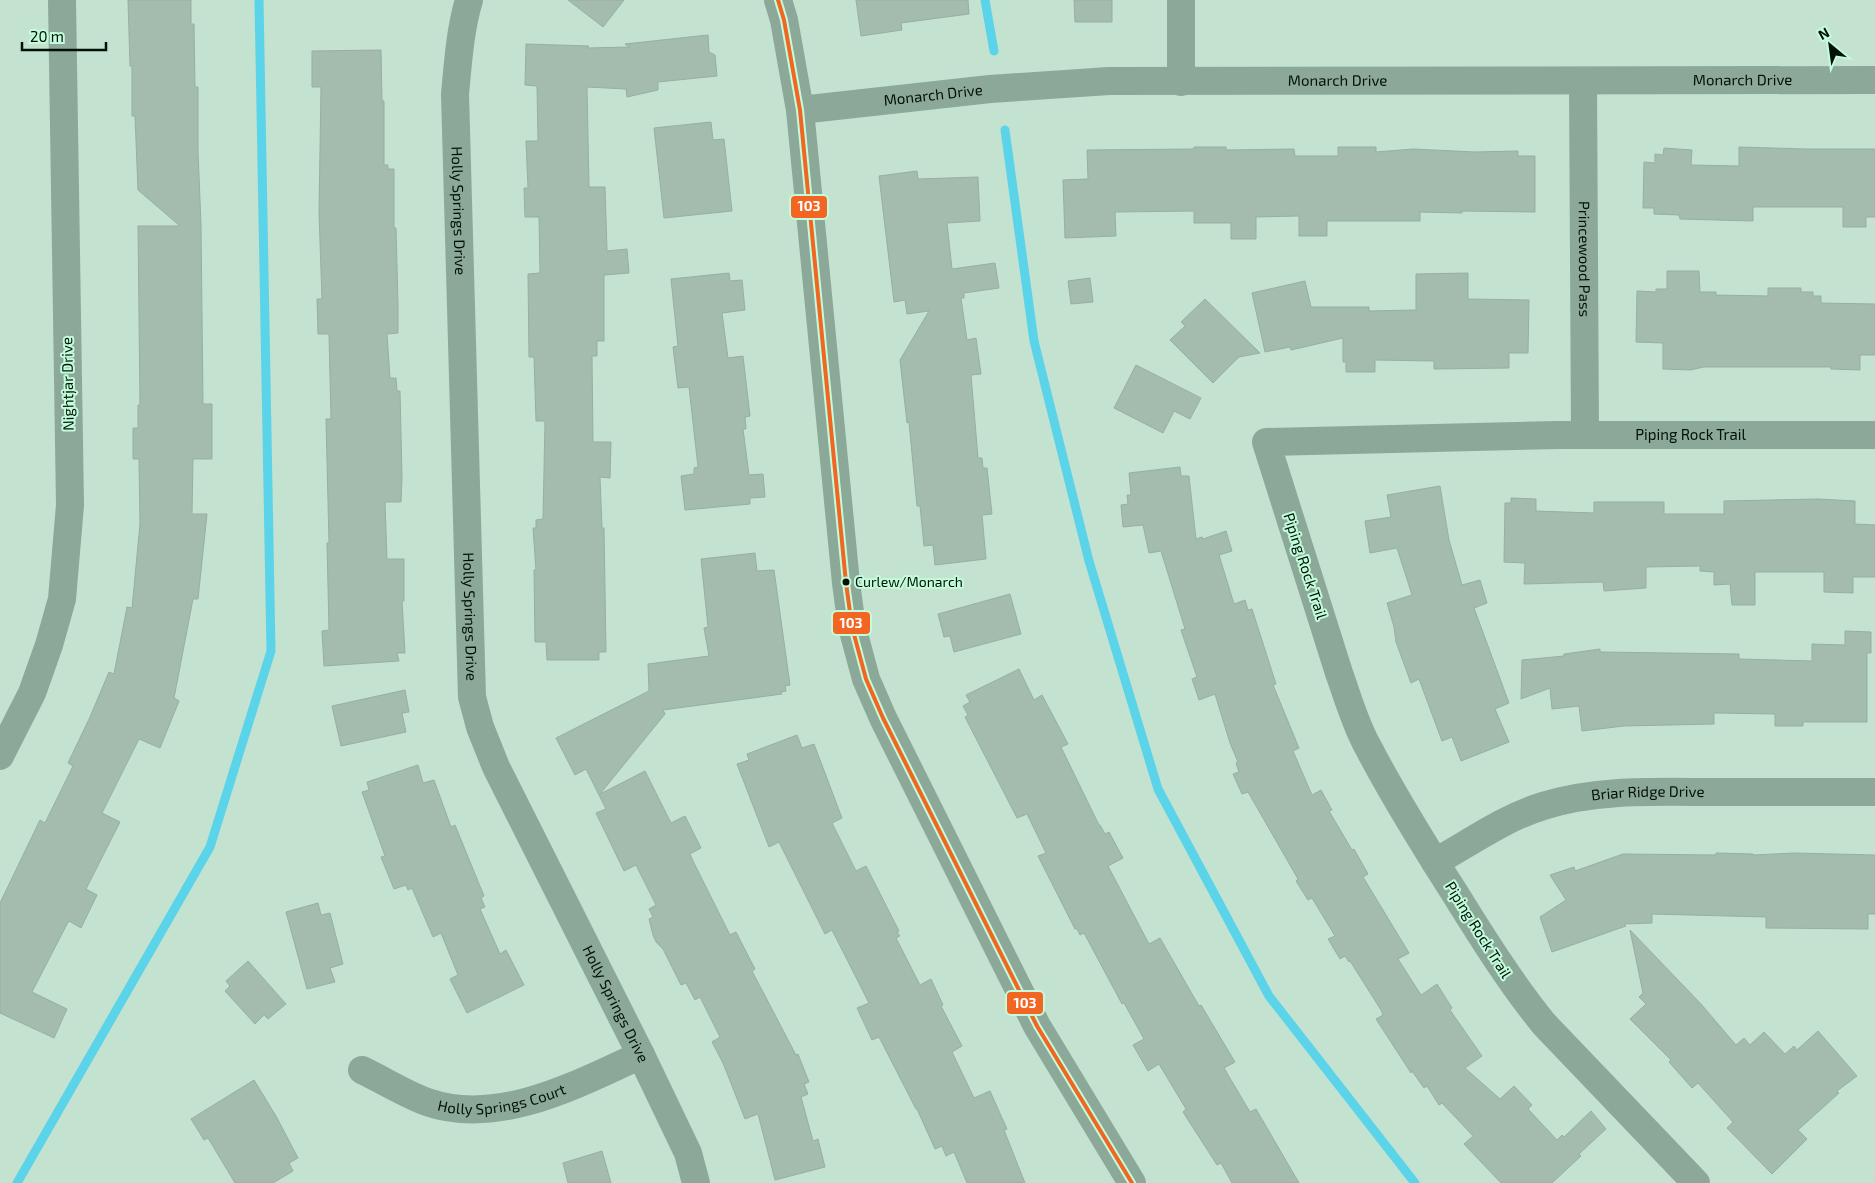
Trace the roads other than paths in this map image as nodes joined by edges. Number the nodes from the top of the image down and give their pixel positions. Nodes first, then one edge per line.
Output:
1 (62, 0) edge
2 (470, 0) edge
3 (778, 0) edge
4 (1181, 0) edge
5 (1875, 80) edge
6 (1582, 81) junction
7 (1181, 82) junction
8 (800, 110) junction
9 (1586, 435) junction
10 (1875, 436) edge
11 (0, 756) edge
12 (1875, 792) edge
13 (1435, 862) junction
14 (642, 1055) junction
15 (362, 1070) dead end
16 (696, 1183) edge
17 (1132, 1183) edge
18 (1696, 1183) edge

1 - 11 street, Nightjar Drive
2 - 14 street, Holly Springs Drive
3 - 8 street
4 - 7 street
5 - 6 street, Monarch Drive
6 - 7 street, Monarch Drive
6 - 9 street, Princewood Pass
7 - 8 street, Monarch Drive
8 - 17 street
9 - 10 street, Piping Rock Trail
9 - 13 street, Piping Rock Trail
12 - 13 street, Briar Ridge Drive
13 - 18 street, Piping Rock Trail
14 - 15 street, Holly Springs Court
14 - 16 street, Holly Springs Drive

